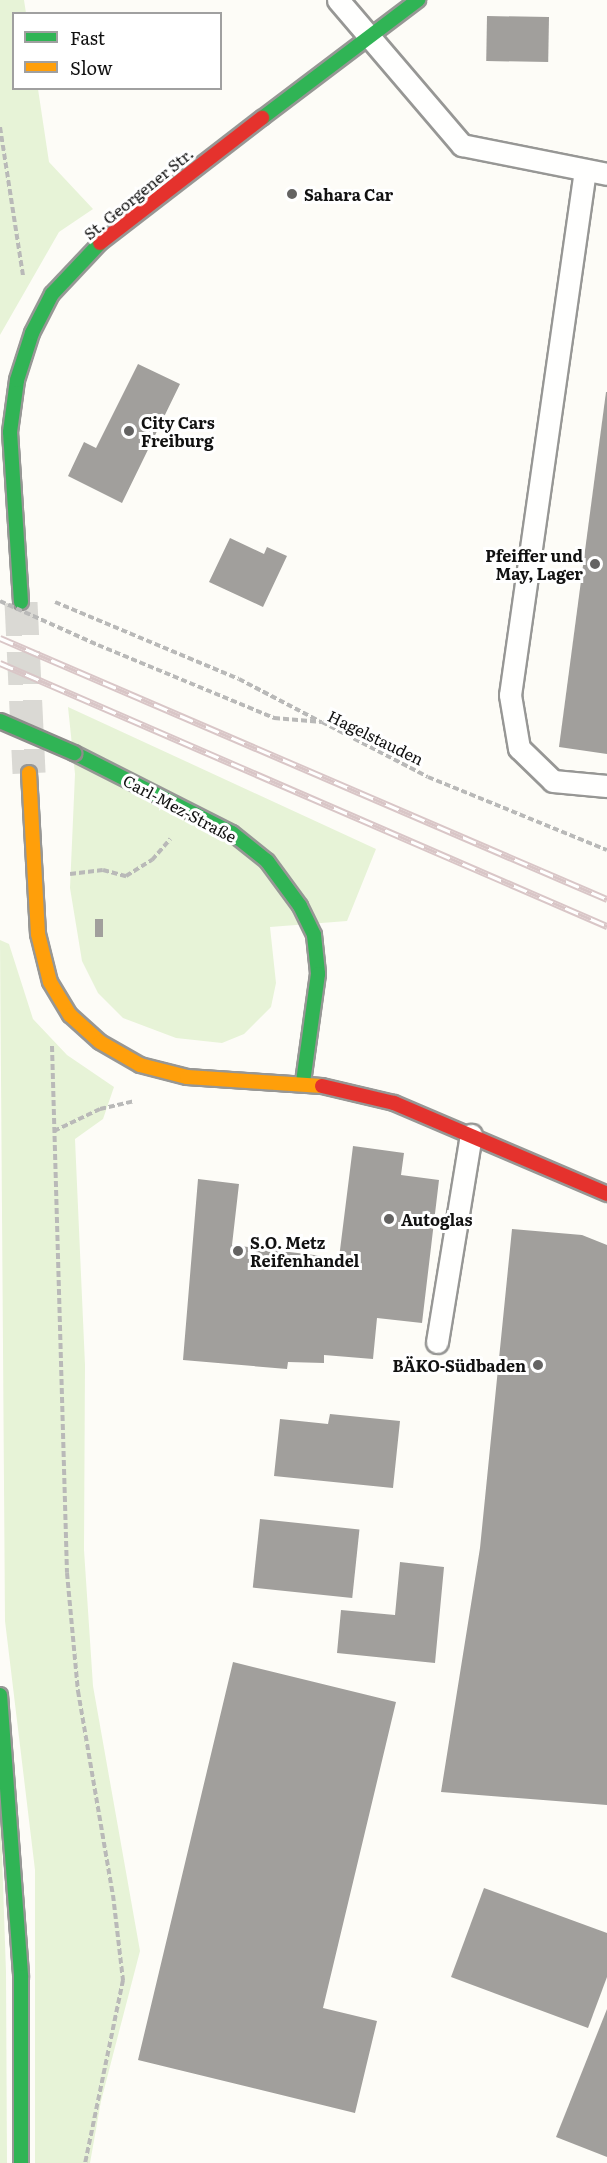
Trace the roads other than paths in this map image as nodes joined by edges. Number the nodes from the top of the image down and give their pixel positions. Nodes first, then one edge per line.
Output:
1 (338, 0) edge
2 (418, 0) edge
3 (366, 38) junction
4 (585, 170) junction
5 (607, 174) edge
6 (21, 602) tunnel mouth
7 (0, 721) edge
8 (29, 773) tunnel mouth
9 (607, 786) edge
10 (303, 1082) junction
11 (471, 1135) junction
12 (607, 1194) edge
13 (437, 1342) dead end
14 (0, 1695) edge
15 (21, 2163) edge

1 - 3 lane
2 - 3 main road, St. Georgener Str.
3 - 4 lane
3 - 6 main road, St. Georgener Str.
4 - 5 lane
4 - 9 lane
7 - 10 main road, Carl-Mez-Straße, bridge
8 - 10 main road
10 - 11 main road
11 - 12 main road
11 - 13 lane
14 - 15 main road

